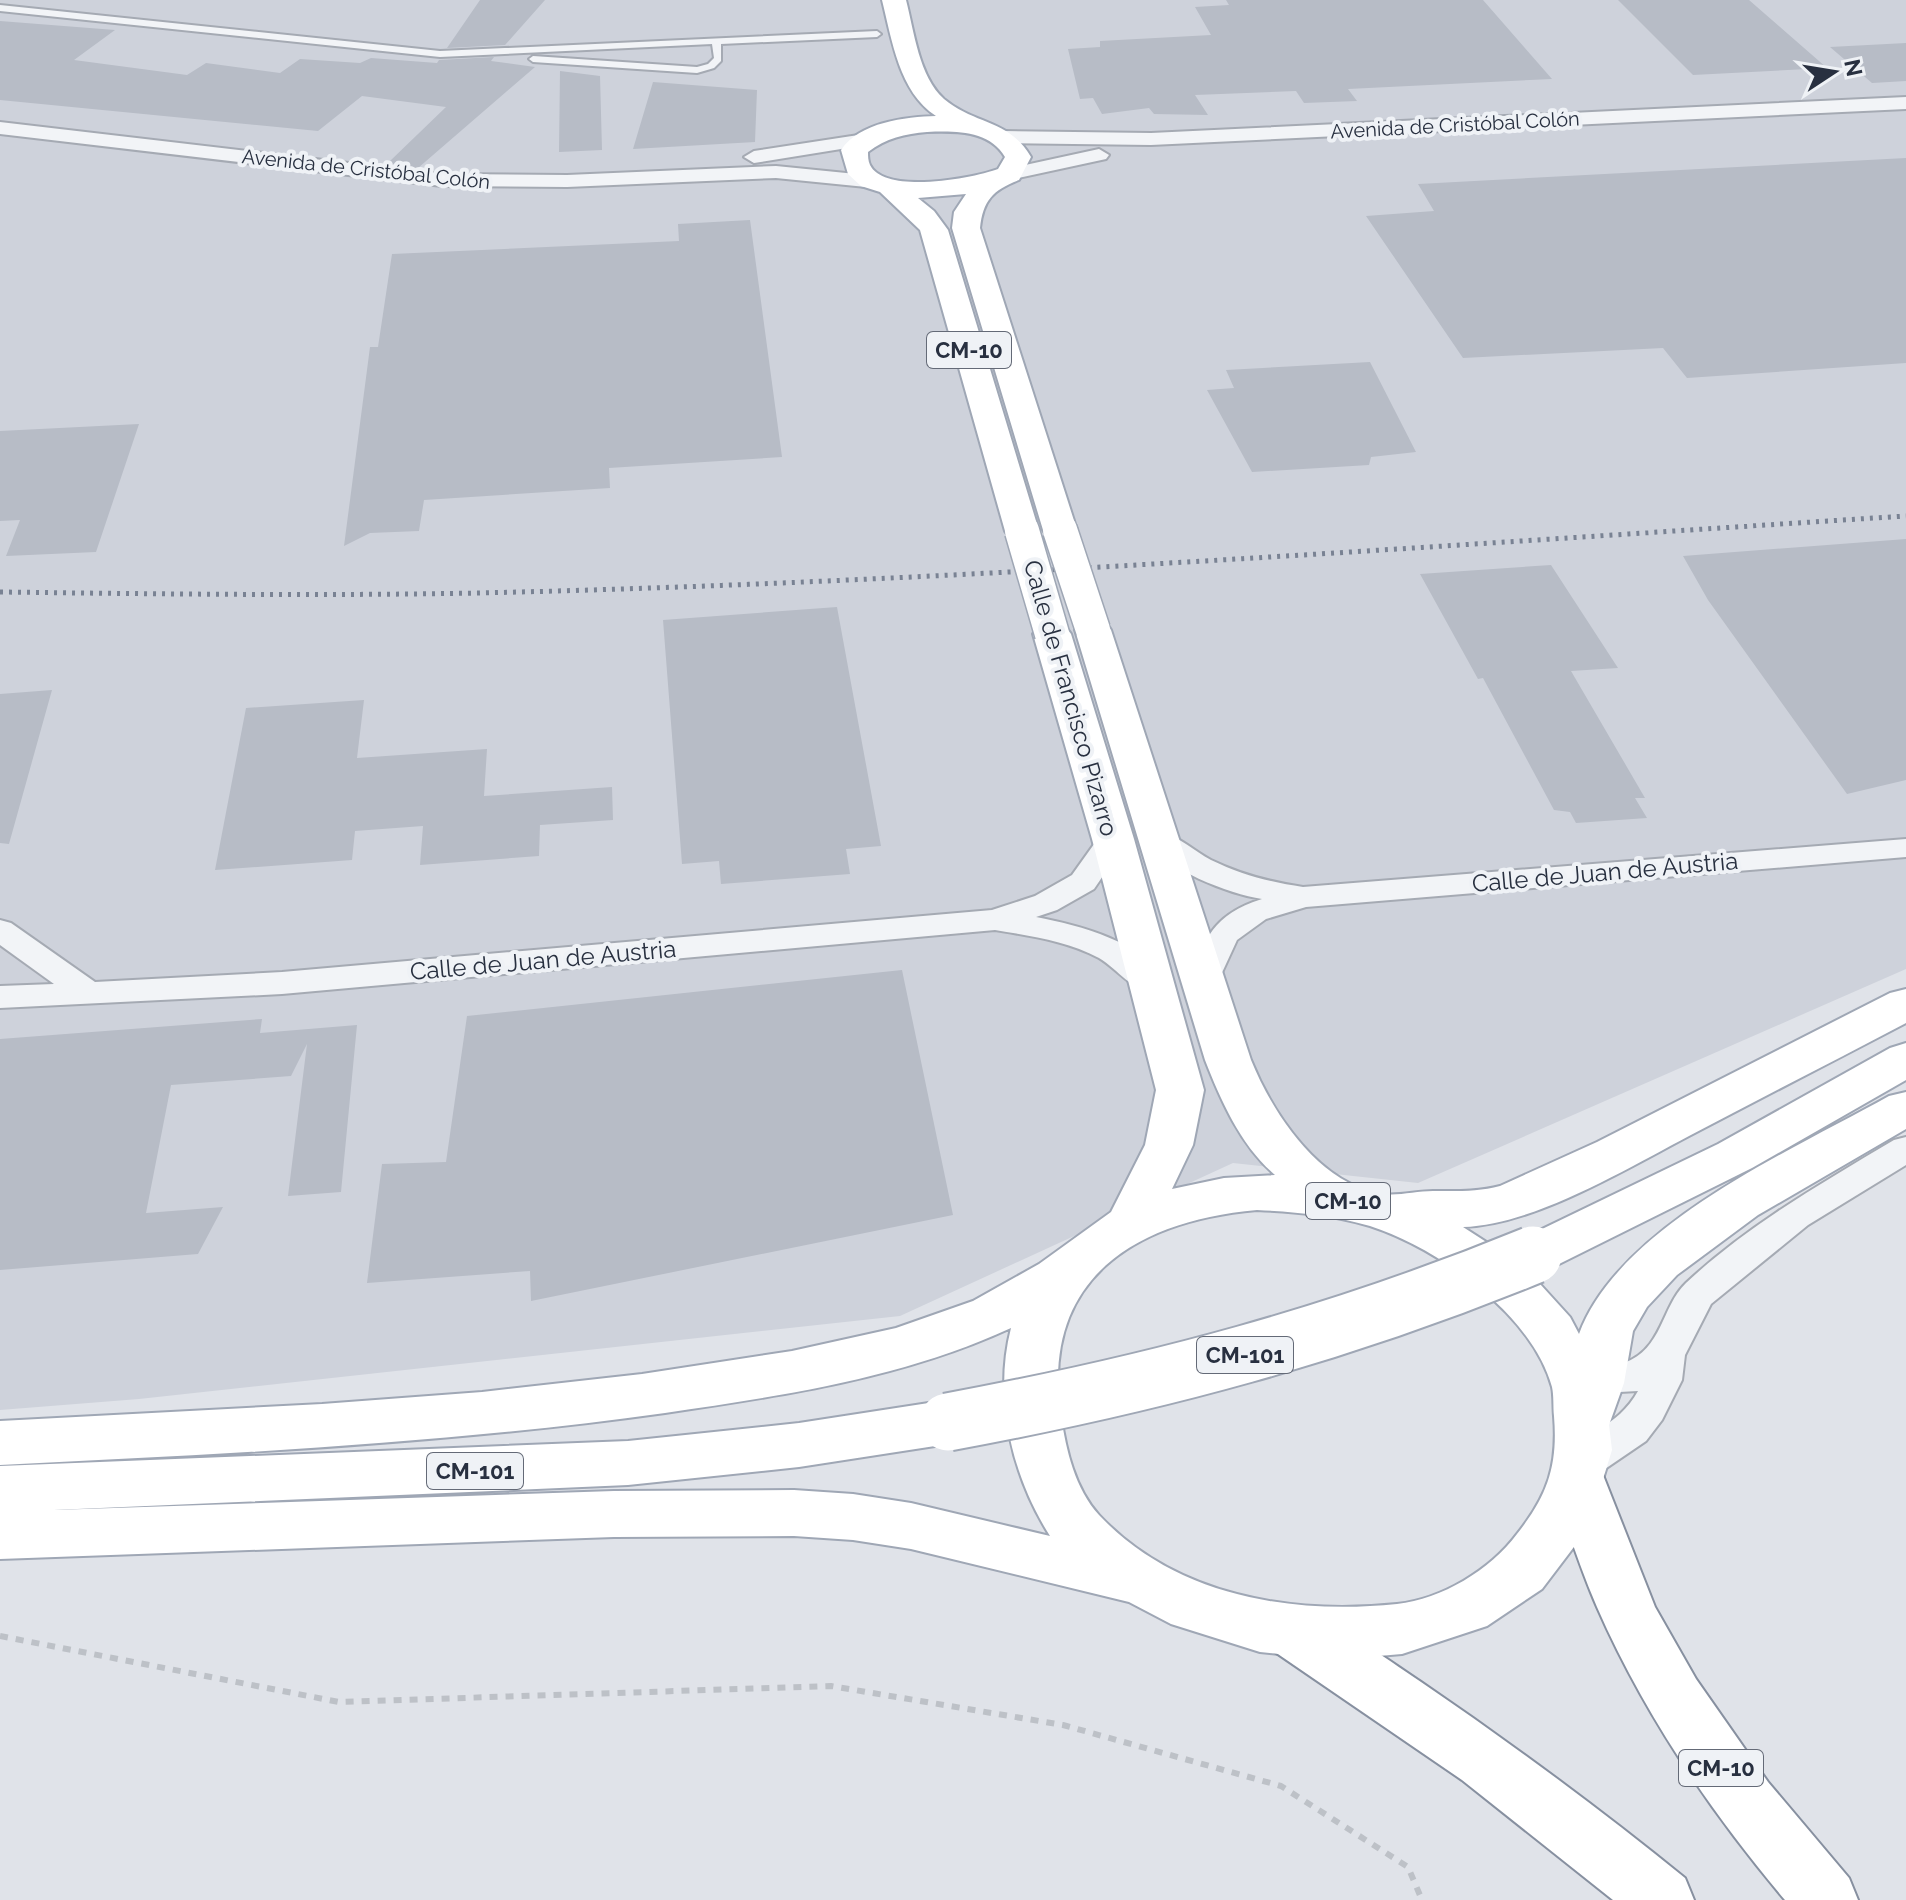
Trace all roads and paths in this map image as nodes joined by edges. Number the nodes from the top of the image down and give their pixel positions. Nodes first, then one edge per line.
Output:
1 (0, 8) edge
2 (881, 15) edge
3 (716, 42) junction
4 (496, 52) junction
5 (1906, 103) edge
6 (0, 114) edge
7 (1906, 116) edge
8 (976, 127) junction
9 (0, 128) edge
10 (870, 137) junction
11 (1004, 137) junction
12 (997, 179) junction
13 (883, 184) junction
14 (1113, 839) junction
15 (1161, 841) junction
16 (1906, 848) edge
17 (1303, 897) junction
18 (995, 920) junction
19 (0, 930) edge
20 (1203, 982) junction
21 (1152, 983) junction
22 (89, 993) junction
23 (0, 997) edge
24 (1906, 1004) edge
25 (1906, 1059) edge
26 (1906, 1108) edge
27 (1906, 1149) edge
28 (1332, 1197) junction
29 (1384, 1210) junction
30 (1130, 1224) junction
31 (1068, 1271) junction
32 (1666, 1355) junction
33 (1585, 1424) junction
34 (0, 1443) edge
35 (0, 1489) edge
36 (0, 1535) edge
37 (1147, 1584) junction
38 (1296, 1634) junction
39 (0, 1636) edge
40 (1422, 1900) edge
41 (1662, 1900) edge
42 (1826, 1900) edge

1 - 4 lane
2 - 3 lane
2 - 8 main road
2 - 10 main road, CM-10
3 - 4 lane
3 - 4 lane
5 - 11 street, Avenida de Cristóbal Colón
6 - 10 street, Avenida de Cristóbal Colón
7 - 12 street, Avenida de Cristóbal Colón
8 - 10 main road
8 - 11 main road
9 - 13 street, Avenida de Cristóbal Colón
10 - 13 main road, CM-10
11 - 12 main road
12 - 13 main road
12 - 15 main road, Calle de Francisco Pizarro / CM-10, bridge
13 - 14 main road, Calle de Francisco Pizarro / CM-10, bridge
14 - 18 street
14 - 21 main road, Calle de Francisco Pizarro / CM-10
15 - 17 street
15 - 20 main road, Calle de Francisco Pizarro / CM-10
16 - 17 street, Calle de Juan de Austria
17 - 20 street
18 - 21 street
18 - 22 street, Calle de Juan de Austria
19 - 22 street
20 - 28 main road, Calle de Francisco Pizarro / CM-10
21 - 30 main road, Calle de Francisco Pizarro / CM-10
22 - 23 street, Calle de Juan de Austria
24 - 29 main road
25 - 35 main road, CM-101, bridge
26 - 33 main road
27 - 32 street
28 - 29 main road, CM-10
28 - 30 main road, CM-10
29 - 33 main road, CM-10
30 - 31 main road, CM-10
31 - 34 main road
31 - 37 main road, CM-10
32 - 33 street
32 - 33 street
33 - 38 main road, CM-10
33 - 42 main road, CM-10
36 - 37 main road
37 - 38 main road, CM-10
38 - 41 main road, CM-10
39 - 40 path

